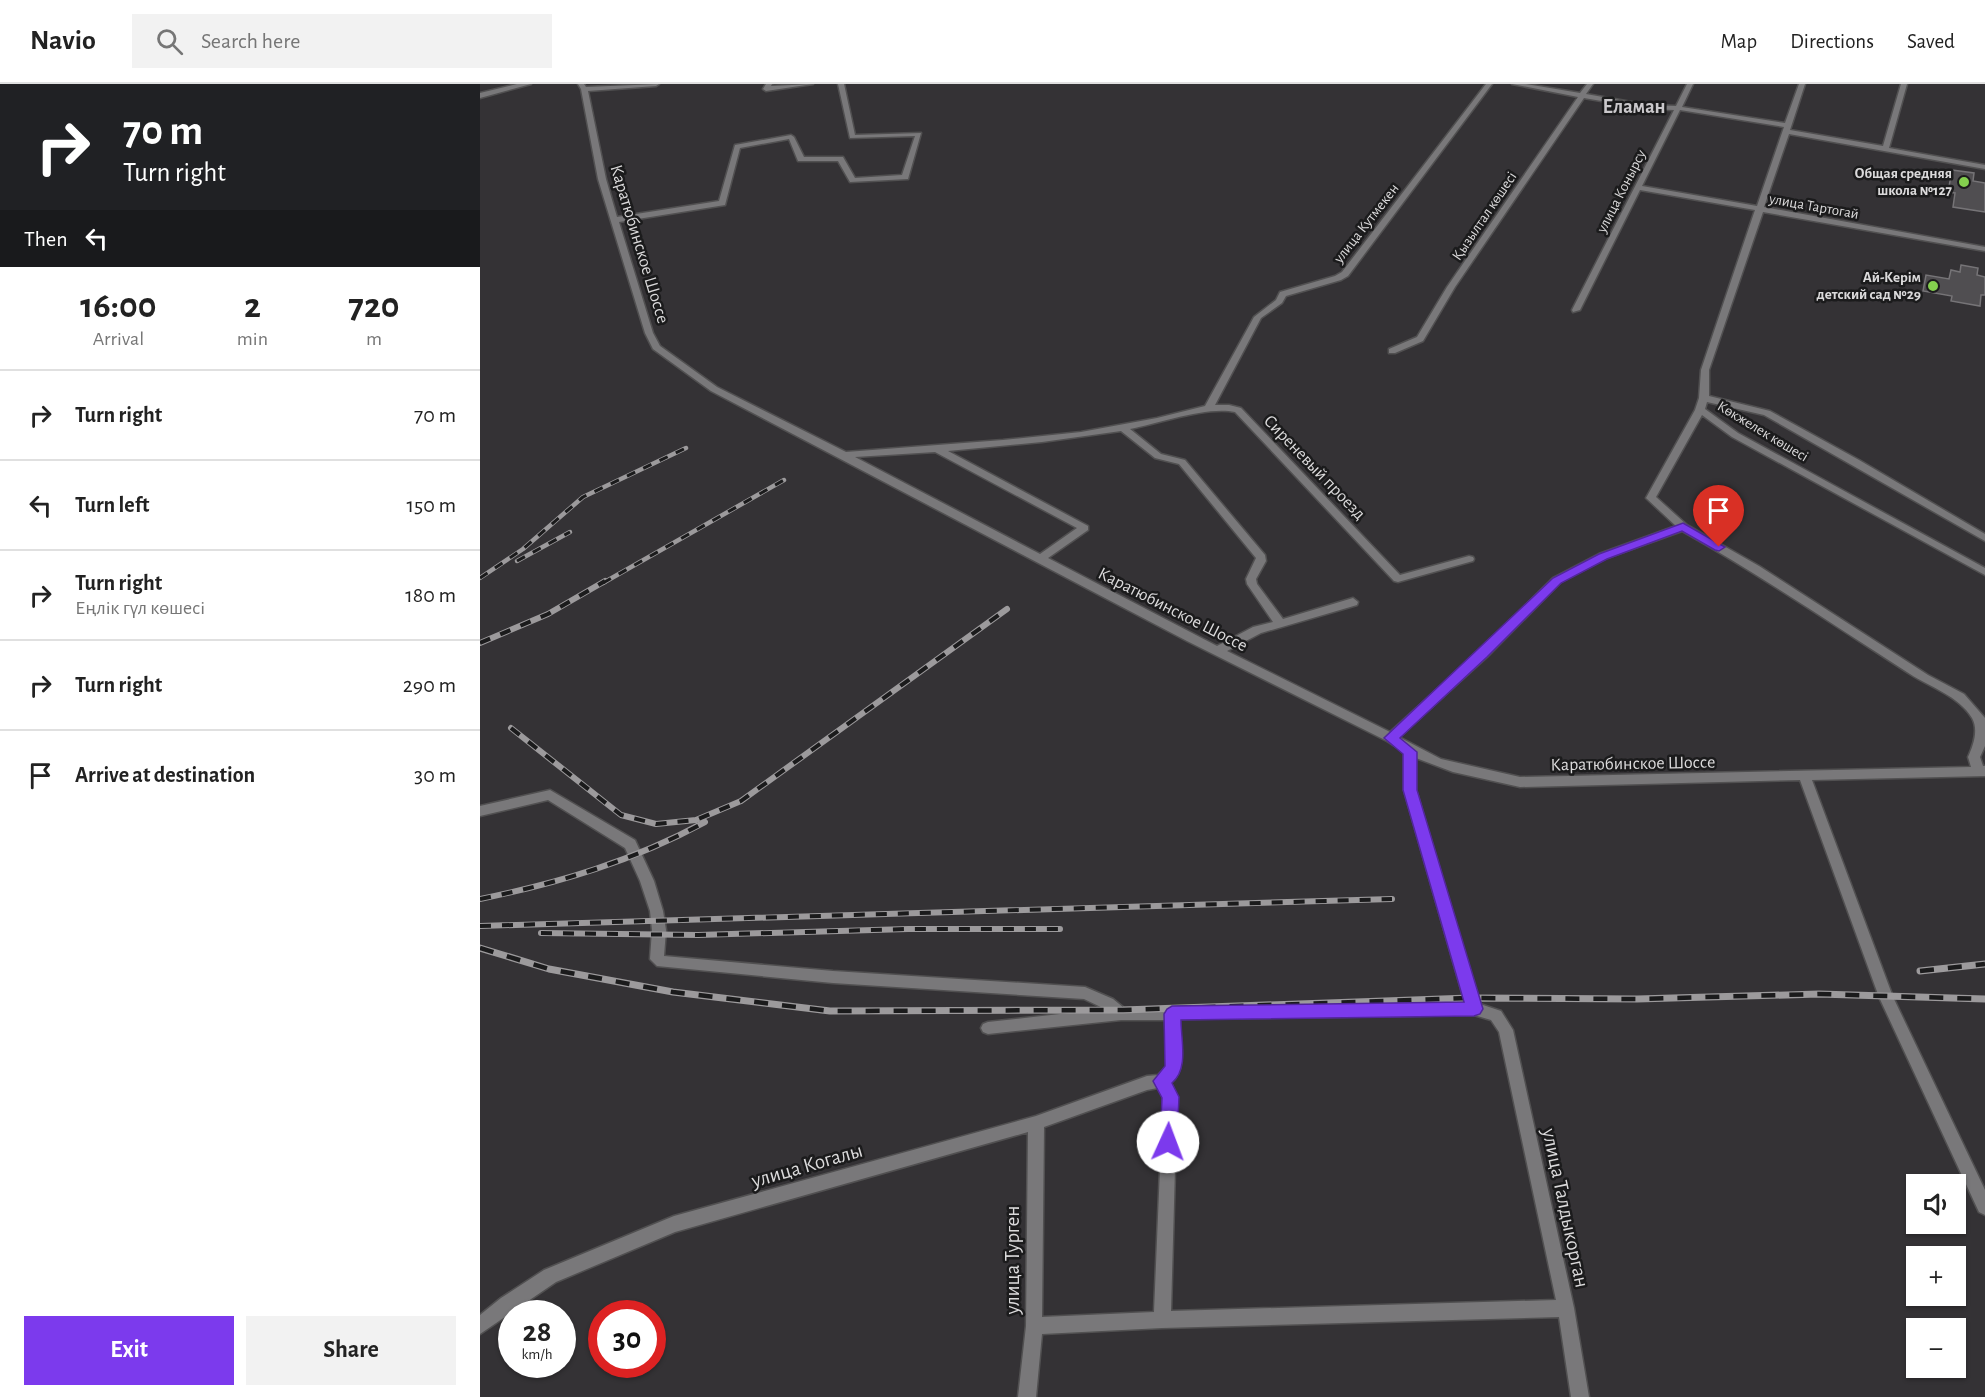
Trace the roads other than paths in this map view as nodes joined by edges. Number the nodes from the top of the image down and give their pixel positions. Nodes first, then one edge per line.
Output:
1 (527, 84) edge
2 (656, 84) edge
3 (769, 84) edge
4 (810, 84) edge
5 (841, 84) edge
6 (1489, 84) edge
7 (1515, 84) edge
8 (1590, 84) edge
9 (1690, 84) edge
10 (1802, 84) edge
11 (1904, 84) edge
12 (582, 87) edge
13 (1583, 95) junction
14 (480, 96) edge
15 (1678, 108) junction
16 (1786, 128) junction
17 (1885, 150) junction
18 (1985, 167) edge
19 (1638, 187) junction
20 (1759, 210) junction
21 (614, 220) junction
22 (1985, 249) edge
23 (1576, 310) dead end
24 (1392, 351) dead end
25 (1704, 398) junction
26 (1208, 410) junction
27 (1700, 410) junction
28 (1123, 428) junction
29 (937, 448) junction
30 (845, 456) junction
31 (1683, 527) junction
32 (1985, 538) edge
33 (1040, 559) junction
34 (1469, 559) dead end
35 (1985, 572) edge
36 (1353, 602) dead end
37 (1280, 623) junction
38 (1218, 651) junction
39 (1391, 738) junction
40 (1410, 752) junction
41 (1982, 771) edge
42 (1805, 777) junction
43 (480, 811) edge
44 (1474, 1009) junction
45 (1121, 1014) junction
46 (1172, 1014) junction
47 (987, 1028) dead end
48 (1162, 1081) junction
49 (1036, 1123) junction
50 (1985, 1207) edge
51 (1566, 1308) junction
52 (1162, 1320) junction
53 (480, 1326) edge
54 (1034, 1326) junction
55 (1027, 1397) edge
56 (1580, 1397) edge

1 - 14 main road
2 - 12 street
3 - 4 street
5 - 21 street
6 - 26 street, улица Кутмекен
7 - 13 street
8 - 13 street, Қызылтал көшесі
9 - 15 street, улица Конырсу
10 - 16 street, Көкжелек көшесі
11 - 17 street
12 - 21 street, Каратюбинское Шоссе
13 - 15 street
13 - 24 street, Қызылтал көшесі
15 - 16 street
15 - 19 street, улица Конырсу
16 - 17 street
16 - 20 street, Көкжелек көшесі
17 - 18 street
19 - 20 street, улица Тартогай
19 - 23 street, улица Конырсу
20 - 22 street, улица Тартогай
20 - 25 street, Көкжелек көшесі
21 - 30 street, Каратюбинское Шоссе
25 - 27 street, Көкжелек көшесі
25 - 32 street
26 - 28 street, Сиреневый проезд
26 - 34 street, Сиреневый проезд
27 - 31 street
27 - 35 street, Көкжелек көшесі
28 - 29 street, Сиреневый проезд
28 - 37 street
29 - 30 street, Сиреневый проезд
29 - 33 street
30 - 33 street, Каратюбинское Шоссе
31 - 39 street
31 - 41 street
33 - 38 street, Каратюбинское Шоссе
36 - 37 street
37 - 38 street
38 - 39 street, Каратюбинское Шоссе
39 - 40 street, Каратюбинское Шоссе
40 - 42 street, Каратюбинское Шоссе
40 - 44 street
41 - 42 street, Каратюбинское Шоссе
42 - 50 street
43 - 45 street
44 - 46 street
44 - 51 street, улица Талдыкорган
45 - 46 street
45 - 47 street
46 - 48 street
48 - 49 street, улица Когалы
48 - 52 street
49 - 53 street, улица Когалы
49 - 54 street, улица Турген
51 - 52 street
51 - 56 street, улица Талдыкорган
52 - 54 street
54 - 55 street, улица Турген

